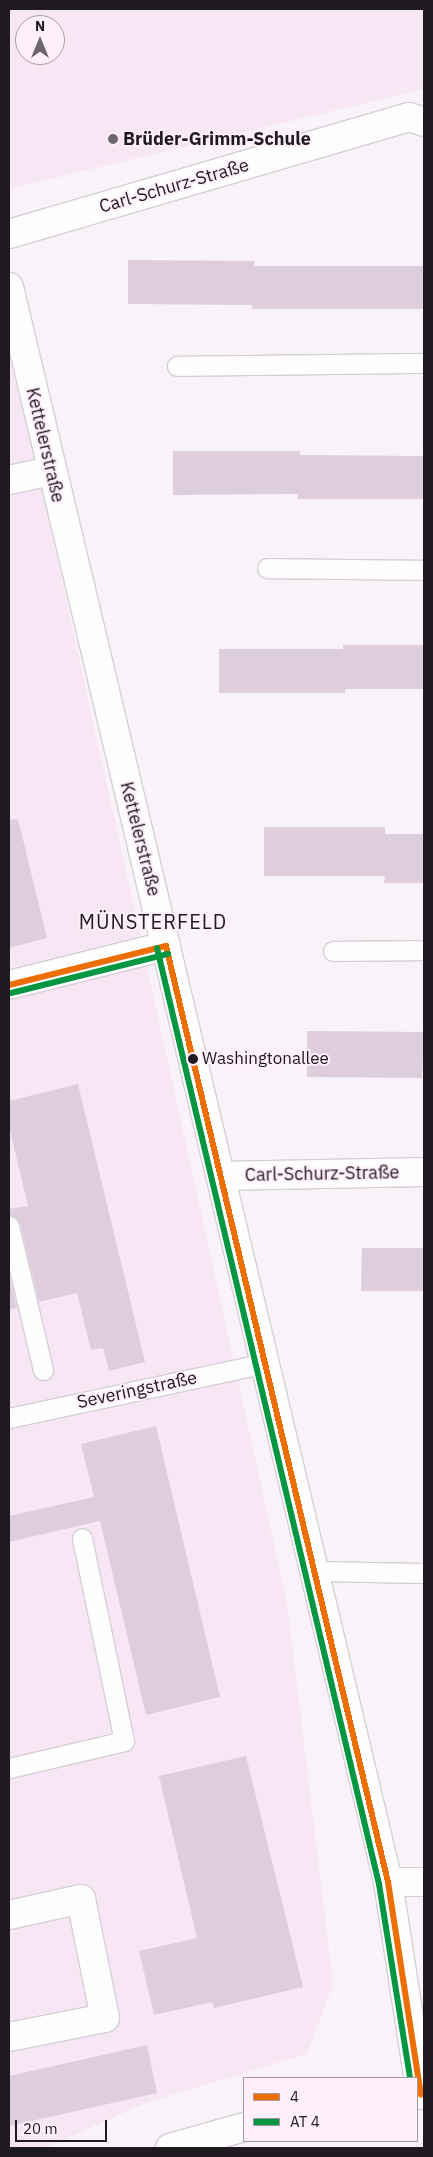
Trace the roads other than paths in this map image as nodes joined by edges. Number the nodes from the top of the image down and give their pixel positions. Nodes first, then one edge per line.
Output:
1 (424, 122) edge
2 (9, 234) edge
3 (9, 287) edge
4 (424, 363) edge
5 (177, 366) dead end
6 (50, 471) junction
7 (9, 480) edge
8 (267, 568) dead end
9 (424, 570) edge
10 (166, 946) junction
11 (424, 950) edge
12 (333, 951) dead end
13 (9, 985) edge
14 (424, 1172) edge
15 (221, 1176) junction
16 (9, 1226) edge
17 (265, 1363) junction
18 (43, 1370) dead end
19 (9, 1418) edge
20 (82, 1538) dead end
21 (315, 1571) junction
22 (424, 1573) edge
23 (9, 1768) edge
24 (388, 1882) junction
25 (424, 1882) edge
26 (9, 1914) edge
27 (9, 2037) edge
28 (421, 2094) edge
29 (243, 2127) edge
30 (170, 2148) edge

1 - 2 street, Carl-Schurz-Straße
3 - 6 street, Kettelerstraße
4 - 5 lane
6 - 7 street
6 - 10 street, Kettelerstraße
8 - 9 lane
10 - 13 street
10 - 15 street, Kettelerstraße
11 - 12 lane
14 - 15 street, Carl-Schurz-Straße
15 - 17 street, Kettelerstraße
16 - 18 lane
17 - 19 lane, Severingstraße
17 - 21 street, Kettelerstraße
20 - 23 lane
21 - 22 lane
21 - 24 street, Kettelerstraße
24 - 25 street
24 - 28 street, Kettelerstraße
26 - 27 street
29 - 30 street

